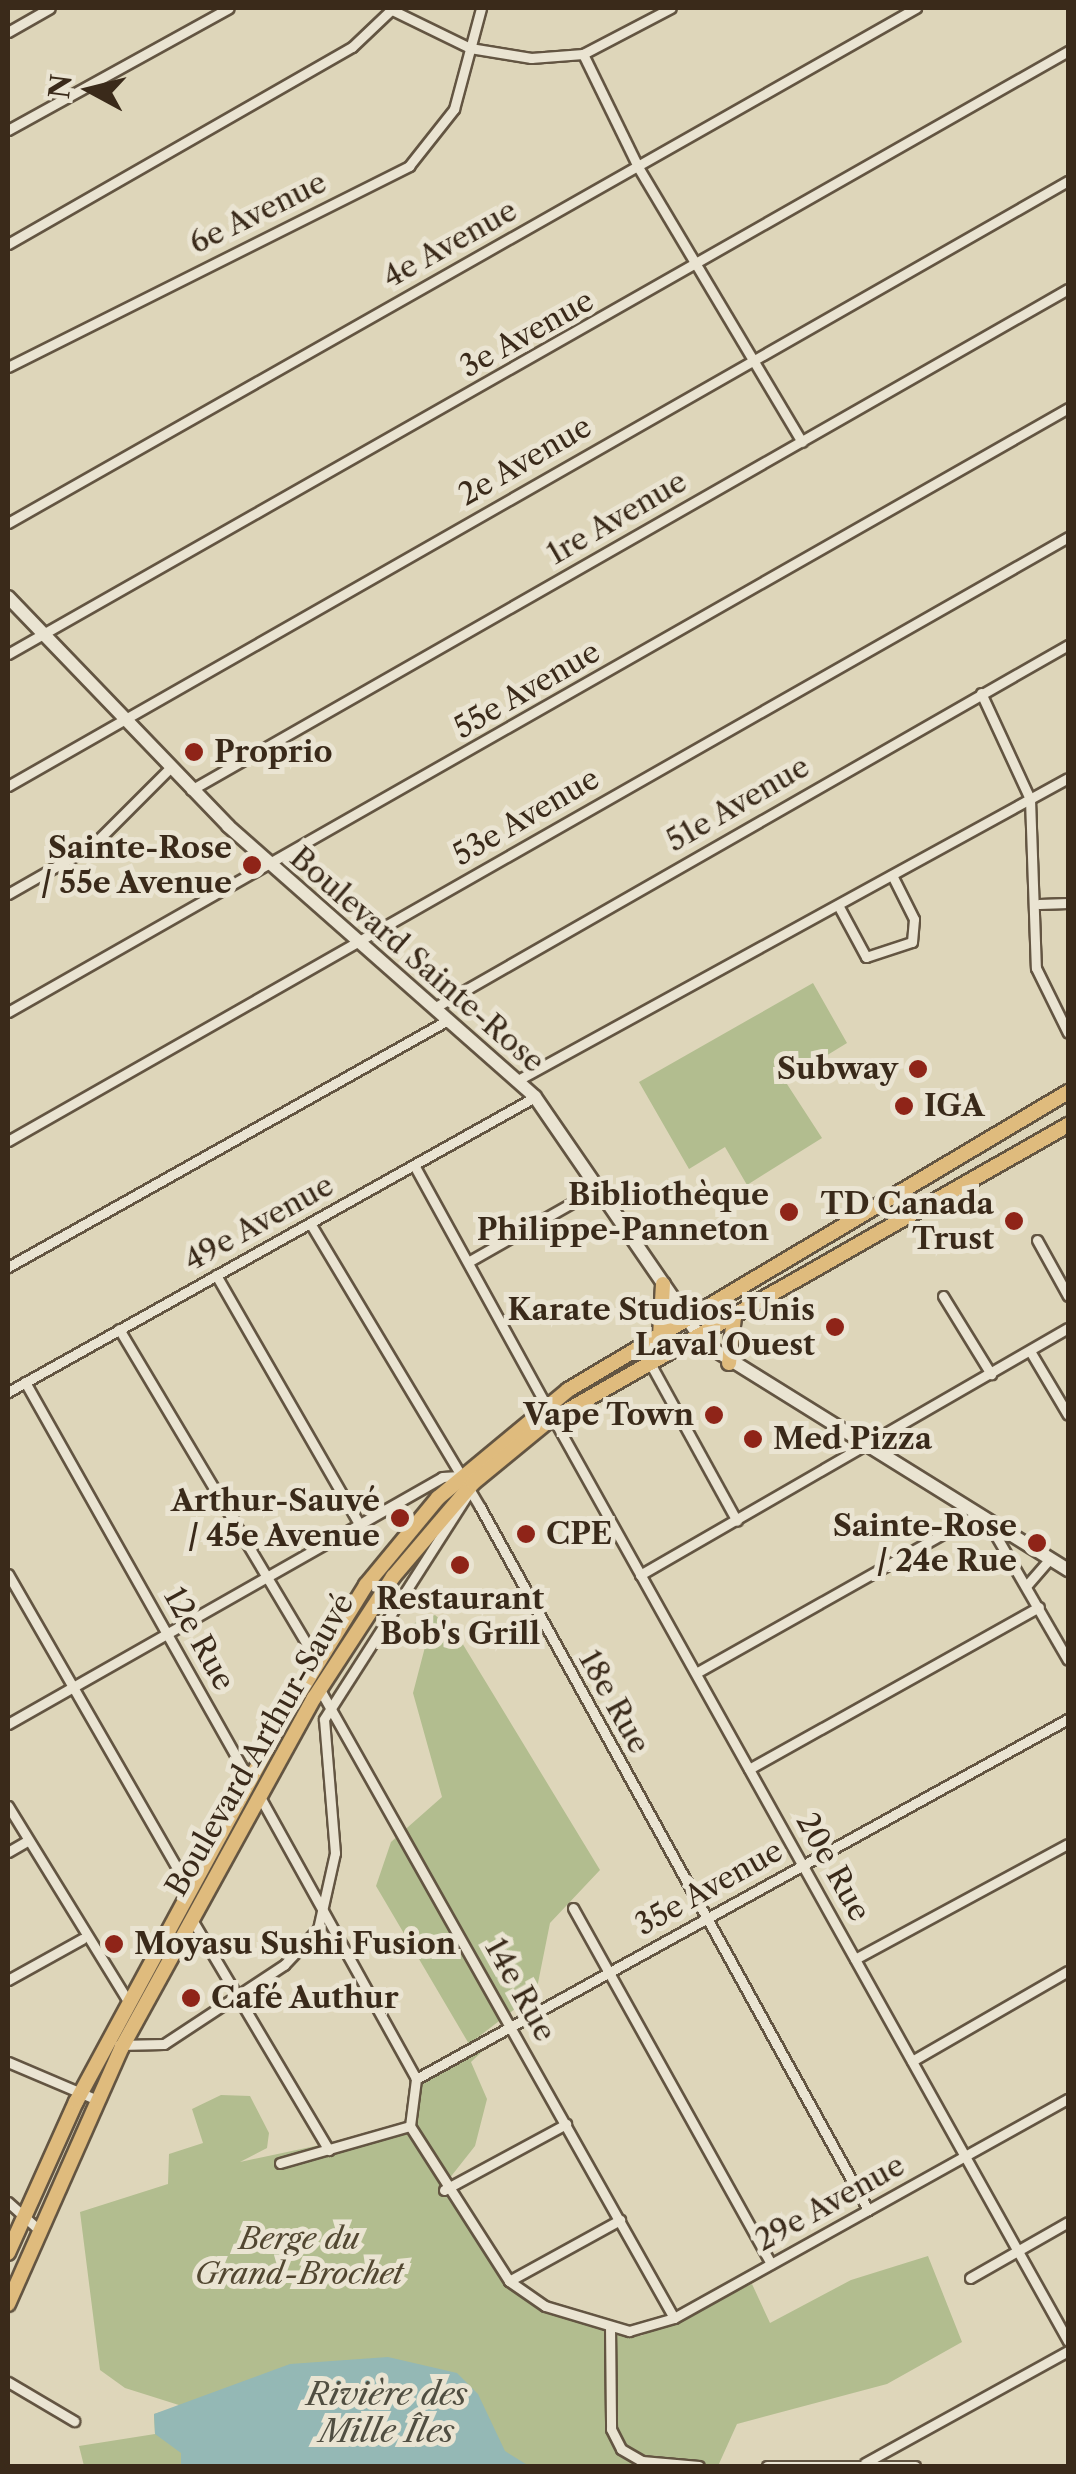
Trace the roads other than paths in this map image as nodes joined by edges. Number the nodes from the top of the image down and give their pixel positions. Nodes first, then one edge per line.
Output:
1 (50, 8) edge
2 (228, 8) edge
3 (481, 8) edge
4 (671, 8) edge
5 (916, 8) edge
6 (390, 9) edge
7 (8, 32) edge
8 (470, 48) junction
9 (1068, 51) edge
10 (584, 54) junction
11 (8, 130) edge
12 (638, 167) junction
13 (1068, 182) edge
14 (8, 244) edge
15 (698, 267) junction
16 (1068, 289) edge
17 (753, 360) junction
18 (8, 367) edge
19 (1068, 408) edge
20 (802, 442) junction
21 (8, 523) edge
22 (1068, 537) edge
23 (8, 597) edge
24 (42, 635) junction
25 (1068, 645) edge
26 (8, 654) edge
27 (981, 693) junction
28 (124, 721) junction
29 (170, 769) junction
30 (1068, 778) edge
31 (8, 786) edge
32 (191, 790) junction
33 (1030, 799) junction
34 (272, 866) junction
35 (892, 875) junction
36 (8, 894) edge
37 (1038, 904) junction
38 (1068, 904) edge
39 (838, 905) junction
40 (358, 941) junction
41 (434, 1008) junction
42 (8, 1012) edge
43 (448, 1020) junction
44 (1068, 1033) edge
45 (518, 1080) junction
46 (1068, 1092) edge
47 (535, 1097) junction
48 (1068, 1125) edge
49 (8, 1141) edge
50 (414, 1164) junction
51 (598, 1188) junction
52 (310, 1223) junction
53 (1037, 1240) dead end
54 (468, 1262) junction
55 (8, 1266) edge
56 (216, 1275) junction
57 (663, 1284) junction
58 (943, 1296) dead end
59 (1068, 1296) edge
60 (734, 1317) junction
61 (688, 1320) junction
62 (1068, 1328) edge
63 (119, 1329) junction
64 (660, 1336) junction
65 (698, 1336) junction
66 (1030, 1350) junction
67 (650, 1363) junction
68 (729, 1363) junction
69 (991, 1374) junction
70 (25, 1382) junction
71 (8, 1392) edge
72 (550, 1412) junction
73 (1068, 1415) edge
74 (866, 1450) junction
75 (460, 1476) junction
76 (468, 1490) junction
77 (973, 1517) junction
78 (737, 1521) junction
79 (360, 1524) junction
80 (992, 1529) junction
81 (1048, 1561) junction
82 (1068, 1570) edge
83 (8, 1574) edge
84 (640, 1575) junction
85 (263, 1580) junction
86 (1027, 1585) junction
87 (1039, 1607) junction
88 (168, 1634) junction
89 (1068, 1660) edge
90 (317, 1661) junction
91 (696, 1673) junction
92 (320, 1688) junction
93 (71, 1690) junction
94 (332, 1704) junction
95 (1068, 1719) edge
96 (8, 1724) edge
97 (749, 1768) junction
98 (250, 1780) junction
99 (260, 1797) junction
100 (8, 1806) edge
101 (27, 1841) junction
102 (1068, 1844) edge
103 (8, 1852) edge
104 (803, 1865) junction
105 (190, 1890) junction
106 (573, 1908) dead end
107 (324, 1915) junction
108 (191, 1918) junction
109 (706, 1919) junction
110 (82, 1938) junction
111 (855, 1958) junction
112 (609, 1972) junction
113 (1068, 1972) edge
114 (8, 1980) edge
115 (240, 1995) junction
116 (128, 2002) junction
117 (512, 2026) junction
118 (115, 2043) junction
119 (8, 2062) edge
120 (912, 2062) junction
121 (416, 2079) junction
122 (88, 2096) junction
123 (1068, 2099) edge
124 (566, 2124) junction
125 (410, 2126) junction
126 (329, 2150) junction
127 (966, 2156) junction
128 (280, 2163) dead end
129 (444, 2190) junction
130 (8, 2202) edge
131 (868, 2210) junction
132 (22, 2219) junction
133 (620, 2220) junction
134 (1068, 2222) edge
135 (37, 2228) junction
136 (1018, 2250) junction
137 (8, 2253) edge
138 (771, 2264) junction
139 (970, 2278) dead end
140 (508, 2281) junction
141 (8, 2304) edge
142 (674, 2318) junction
143 (610, 2326) junction
144 (1068, 2341) edge
145 (1068, 2350) edge
146 (8, 2382) edge
147 (74, 2421) dead end
148 (865, 2463) junction
149 (699, 2466) edge
150 (767, 2466) edge
151 (915, 2466) edge

1 - 7 street
2 - 11 street
3 - 8 street, 6e Avenue
4 - 10 street
5 - 12 street, 4e Avenue
6 - 8 street
6 - 14 street
8 - 10 street
8 - 18 street, 6e Avenue
9 - 15 street, 3e Avenue
10 - 12 street
12 - 15 street
12 - 21 street, 4e Avenue
13 - 17 street, 2e Avenue
15 - 17 street
15 - 24 street, 3e Avenue
16 - 20 street, 1re Avenue
17 - 20 street
17 - 28 street, 2e Avenue
19 - 34 street, 55e Avenue
20 - 32 street, 1re Avenue
22 - 40 street, 53e Avenue
23 - 24 street, Boulevard Sainte-Rose
24 - 26 street, 3e Avenue
24 - 28 street, Boulevard Sainte-Rose
25 - 27 street, 51e Avenue
27 - 33 street
27 - 41 street, 51e Avenue
28 - 29 street, Boulevard Sainte-Rose
28 - 31 street, 2e Avenue
29 - 32 street, Boulevard Sainte-Rose
29 - 36 street
30 - 33 street
32 - 34 street, Boulevard Sainte-Rose
33 - 35 street
33 - 37 street
34 - 40 street, Boulevard Sainte-Rose
34 - 42 street, 55e Avenue
35 - 39 street
35 - 39 street
37 - 38 street
37 - 44 street
39 - 45 street
40 - 41 street, Boulevard Sainte-Rose
40 - 49 street, 53e Avenue
41 - 43 street, Boulevard Sainte-Rose
43 - 45 street, Boulevard Sainte-Rose
43 - 55 street
45 - 47 street, Boulevard Sainte-Rose
46 - 61 main road, Boulevard Arthur-Sauvé
47 - 50 street, 49e Avenue
47 - 51 street, Boulevard Sainte-Rose
48 - 60 main road, Boulevard Arthur-Sauvé
50 - 52 street, 49e Avenue
50 - 54 street, 20e Rue
51 - 54 street
51 - 57 street, Boulevard Sainte-Rose
52 - 56 street, 49e Avenue
52 - 75 street, 18e Rue
53 - 59 street
54 - 72 street, 20e Rue
56 - 63 street, 49e Avenue
56 - 79 street
57 - 61 street, Boulevard Sainte-Rose
57 - 64 main road
58 - 69 street
60 - 65 main road, Boulevard Arthur-Sauvé
60 - 68 main road
61 - 64 main road, Boulevard Arthur-Sauvé
61 - 65 street, Boulevard Sainte-Rose
62 - 66 street
63 - 70 street, 49e Avenue
63 - 85 street
64 - 72 main road, Boulevard Arthur-Sauvé
65 - 67 main road, Boulevard Arthur-Sauvé
65 - 68 street, Boulevard Sainte-Rose
66 - 69 street
66 - 73 street
67 - 72 main road, Boulevard Arthur-Sauvé
67 - 78 street
68 - 74 street, Boulevard Sainte-Rose
69 - 74 street
70 - 71 street, 49e Avenue
70 - 88 street, 12e Rue
72 - 75 main road, Boulevard Arthur-Sauvé
72 - 76 main road, Boulevard Arthur-Sauvé
72 - 84 street, 20e Rue
74 - 77 street, Boulevard Sainte-Rose
74 - 78 street
75 - 76 street, 18e Rue
75 - 79 street
75 - 90 main road, Boulevard Arthur-Sauvé
76 - 92 main road, Boulevard Arthur-Sauvé
76 - 94 street
76 - 109 street, 18e Rue
77 - 80 street, Boulevard Sainte-Rose
77 - 91 street
78 - 84 street
79 - 85 street
80 - 81 street, Boulevard Sainte-Rose
80 - 86 street
81 - 82 street, Boulevard Sainte-Rose
81 - 86 street
83 - 93 street
84 - 91 street, 20e Rue
85 - 88 street
85 - 90 street
86 - 87 street
87 - 89 street
87 - 97 street
88 - 93 street
88 - 98 street, 12e Rue
90 - 98 main road, Boulevard Arthur-Sauvé
91 - 97 street, 20e Rue
92 - 94 street, 14e Rue
92 - 99 main road, Boulevard Arthur-Sauvé
93 - 96 street
93 - 105 street
94 - 107 street
94 - 117 street, 14e Rue
95 - 104 street, 35e Avenue
97 - 104 street, 20e Rue
98 - 99 street, 12e Rue
98 - 105 main road, Boulevard Arthur-Sauvé
99 - 107 street, 12e Rue
99 - 108 main road, Boulevard Arthur-Sauvé
100 - 101 street
101 - 103 street
101 - 110 street
102 - 111 street
104 - 109 street, 35e Avenue
104 - 111 street, 20e Rue
105 - 116 main road, Boulevard Arthur-Sauvé
106 - 112 street
107 - 115 street
107 - 121 street, 12e Rue
108 - 115 street
108 - 118 main road, Boulevard Arthur-Sauvé
109 - 112 street, 35e Avenue
109 - 131 street, 18e Rue
110 - 114 street
110 - 116 street
111 - 120 street, 20e Rue
112 - 117 street, 35e Avenue
112 - 138 street
113 - 120 street
115 - 118 street
115 - 126 street
116 - 118 main road, Boulevard Arthur-Sauvé
117 - 121 street, 35e Avenue
117 - 124 street, 14e Rue
118 - 122 main road, Boulevard Arthur-Sauvé
119 - 122 street
120 - 127 street, 20e Rue
121 - 125 street
122 - 132 main road, Boulevard Arthur-Sauvé
122 - 135 main road, Boulevard Arthur-Sauvé
123 - 127 street, 29e Avenue
124 - 129 street
124 - 133 street, 14e Rue
125 - 126 street
125 - 129 street
126 - 128 street
127 - 131 street, 29e Avenue
127 - 136 street, 20e Rue
129 - 140 street
130 - 132 street
131 - 138 street, 29e Avenue
132 - 135 street
132 - 137 main road, Boulevard Arthur-Sauvé
133 - 140 street
133 - 142 street, 14e Rue
134 - 136 street
135 - 141 main road, Boulevard Arthur-Sauvé
136 - 139 street
136 - 144 street, 20e Rue
138 - 142 street, 29e Avenue
140 - 143 street, 29e Avenue
142 - 143 street, 29e Avenue
143 - 149 street
145 - 148 street
146 - 147 street
148 - 150 street
148 - 151 street

